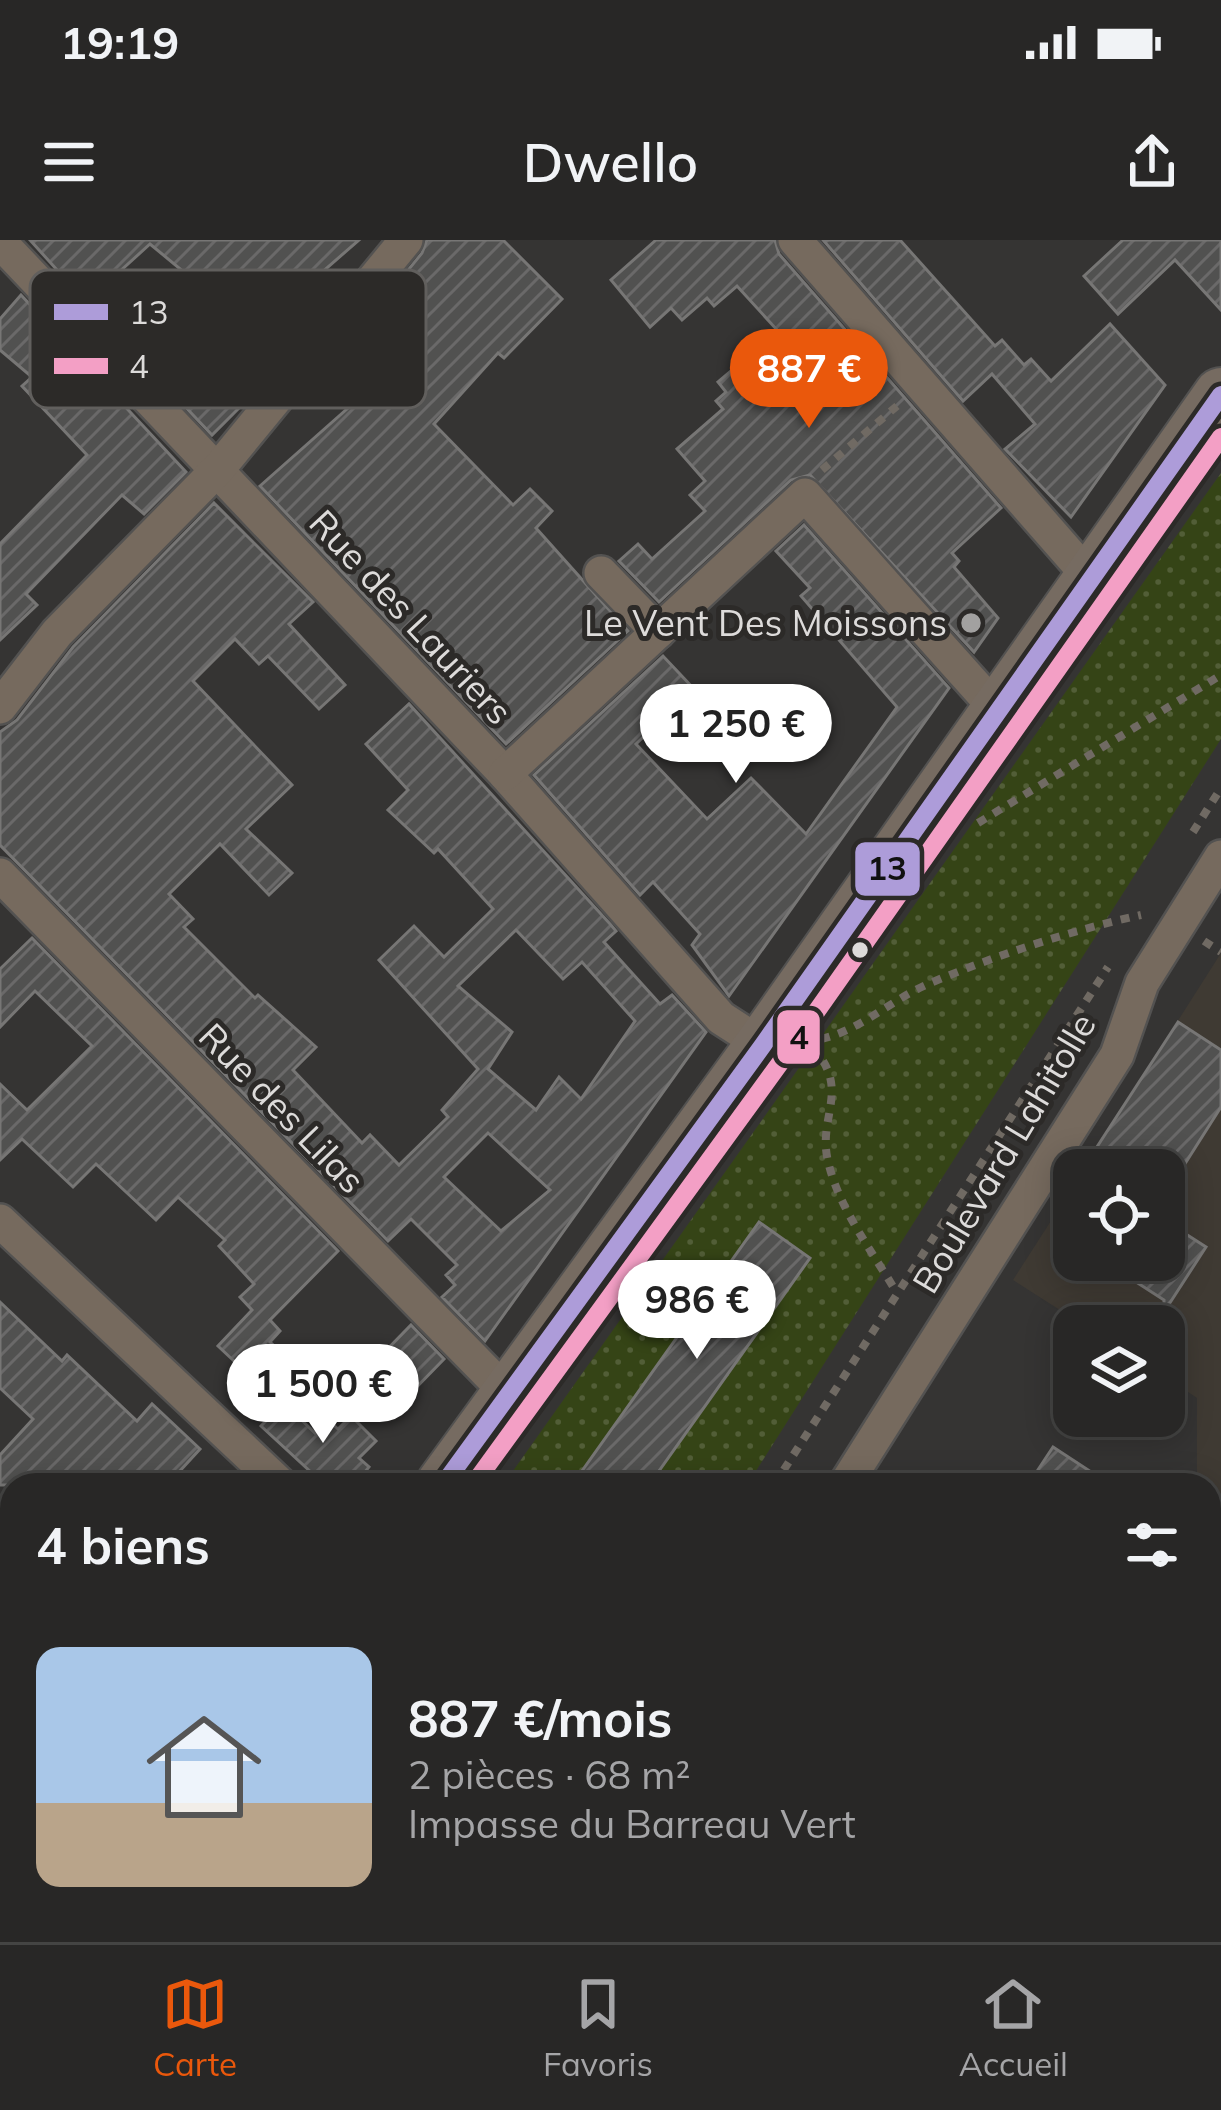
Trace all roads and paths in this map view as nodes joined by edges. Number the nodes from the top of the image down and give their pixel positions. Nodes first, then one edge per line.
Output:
1 (406, 240) edge
2 (795, 240) edge
3 (0, 242) edge
4 (381, 270) edge
5 (30, 273) edge
6 (922, 385) junction
7 (1221, 395) edge
8 (161, 408) edge
9 (268, 408) edge
10 (219, 468) junction
11 (805, 495) junction
12 (601, 573) dead end
13 (1091, 579) junction
14 (658, 632) junction
15 (1221, 675) edge
16 (0, 707) edge
17 (998, 711) junction
18 (505, 774) junction
19 (970, 826) dead end
20 (1221, 857) edge
21 (0, 875) edge
22 (1210, 897) edge
23 (1129, 934) dead end
24 (1116, 954) dead end
25 (763, 1045) junction
26 (0, 1221) edge
27 (897, 1293) junction
28 (509, 1395) junction
29 (268, 1473) edge
30 (452, 1473) edge
31 (782, 1473) edge
32 (853, 1473) edge

1 - 4 street
2 - 6 street
3 - 5 street, Rue des Lauriers
6 - 11 path
6 - 13 street
7 - 13 main road
8 - 10 street, Rue des Lauriers
9 - 10 street
10 - 16 street
10 - 18 street, Rue des Lauriers
11 - 14 street
11 - 17 street
12 - 14 street
13 - 17 main road
14 - 18 street
15 - 19 path
17 - 25 main road
18 - 25 street, Rue des Lauriers
20 - 22 street, Boulevard Lahitolle
21 - 28 street, Rue des Lilas
22 - 32 street, Boulevard Lahitolle
23 - 27 path
24 - 27 path
25 - 28 main road
26 - 29 street
27 - 31 path
28 - 30 main road

